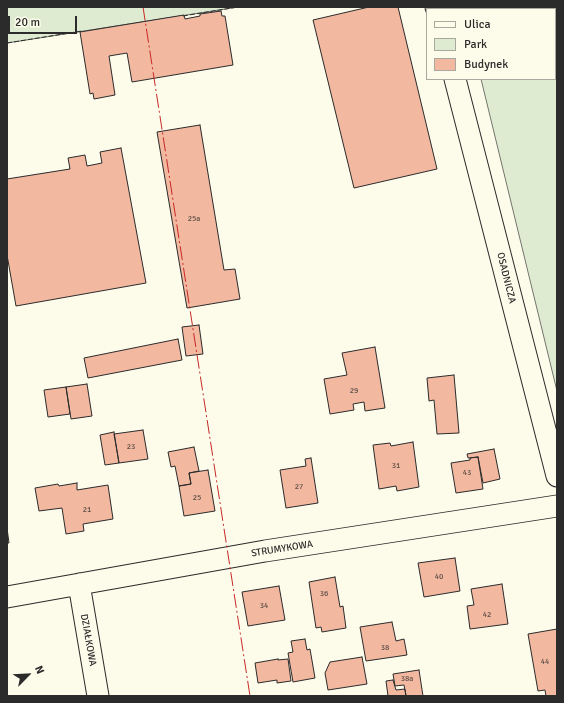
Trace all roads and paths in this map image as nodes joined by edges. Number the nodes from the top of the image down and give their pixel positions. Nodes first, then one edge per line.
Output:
1 (455, 80) edge
2 (557, 476) edge
3 (557, 506) edge
4 (79, 584) junction
5 (7, 597) edge
6 (98, 696) edge

1 - 2 street, OSADNICZA
3 - 4 street, STRUMYKOWA
4 - 5 street, STRUMYKOWA
4 - 6 street, DZIAŁKOWA

